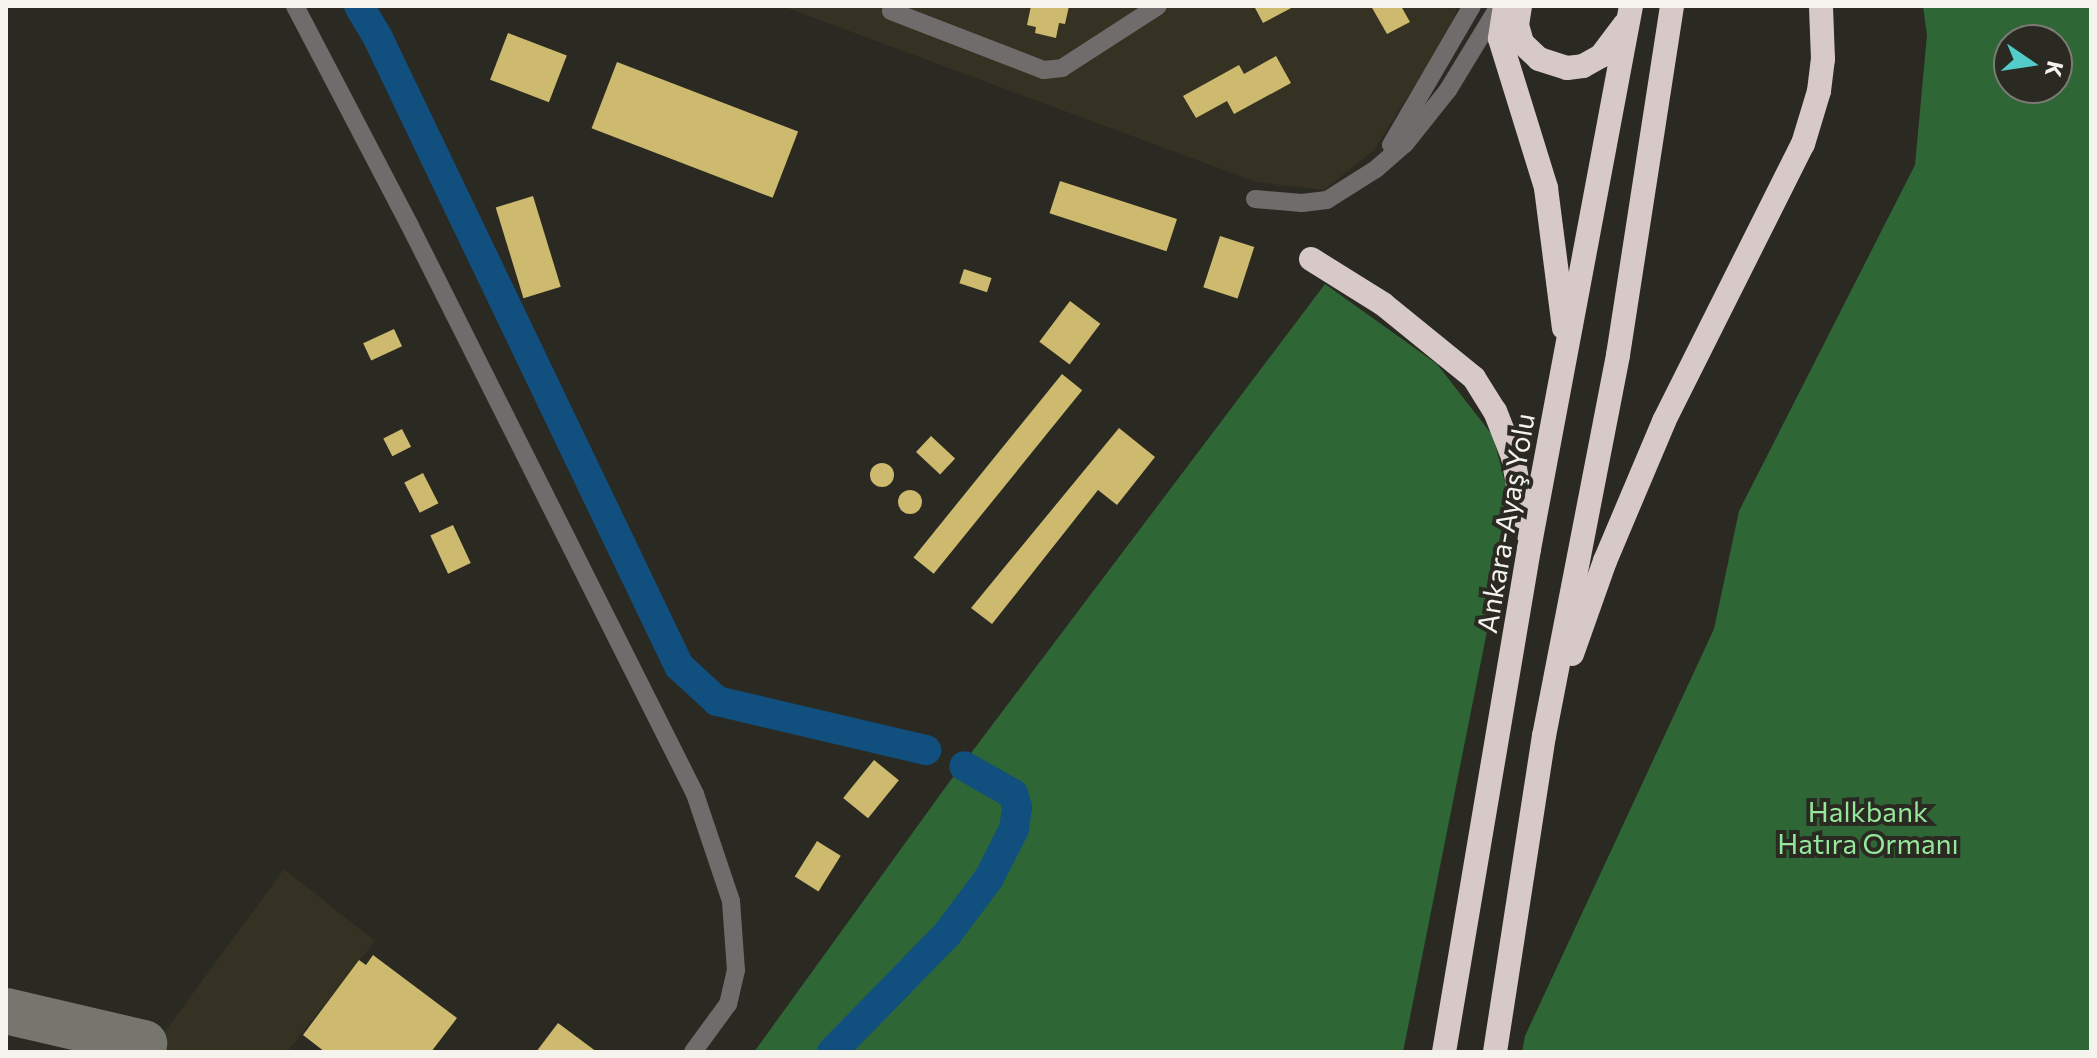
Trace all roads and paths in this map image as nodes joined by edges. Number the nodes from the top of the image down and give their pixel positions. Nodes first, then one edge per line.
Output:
1 (295, 6) edge
2 (1158, 6) edge
3 (1472, 6) edge
4 (1502, 6) edge
5 (1520, 6) edge
6 (1672, 6) edge
7 (1821, 6) edge
8 (891, 11) dead end
9 (1630, 12) edge
10 (1376, 169) junction
11 (1255, 199) dead end
12 (1311, 259) dead end
13 (1567, 354) junction
14 (1529, 549) junction
15 (1544, 736) junction
16 (693, 1052) edge
17 (1442, 1052) edge
18 (1495, 1052) edge

1 - 16 street
2 - 8 street
3 - 10 street
4 - 10 street
4 - 13 highway
5 - 9 highway
6 - 15 highway
7 - 15 highway
9 - 13 highway, Ankara-Ayaş Yolu
10 - 11 street
12 - 14 highway
13 - 14 highway, Ankara-Ayaş Yolu
14 - 17 highway, Ankara-Ayaş Yolu
15 - 18 highway

